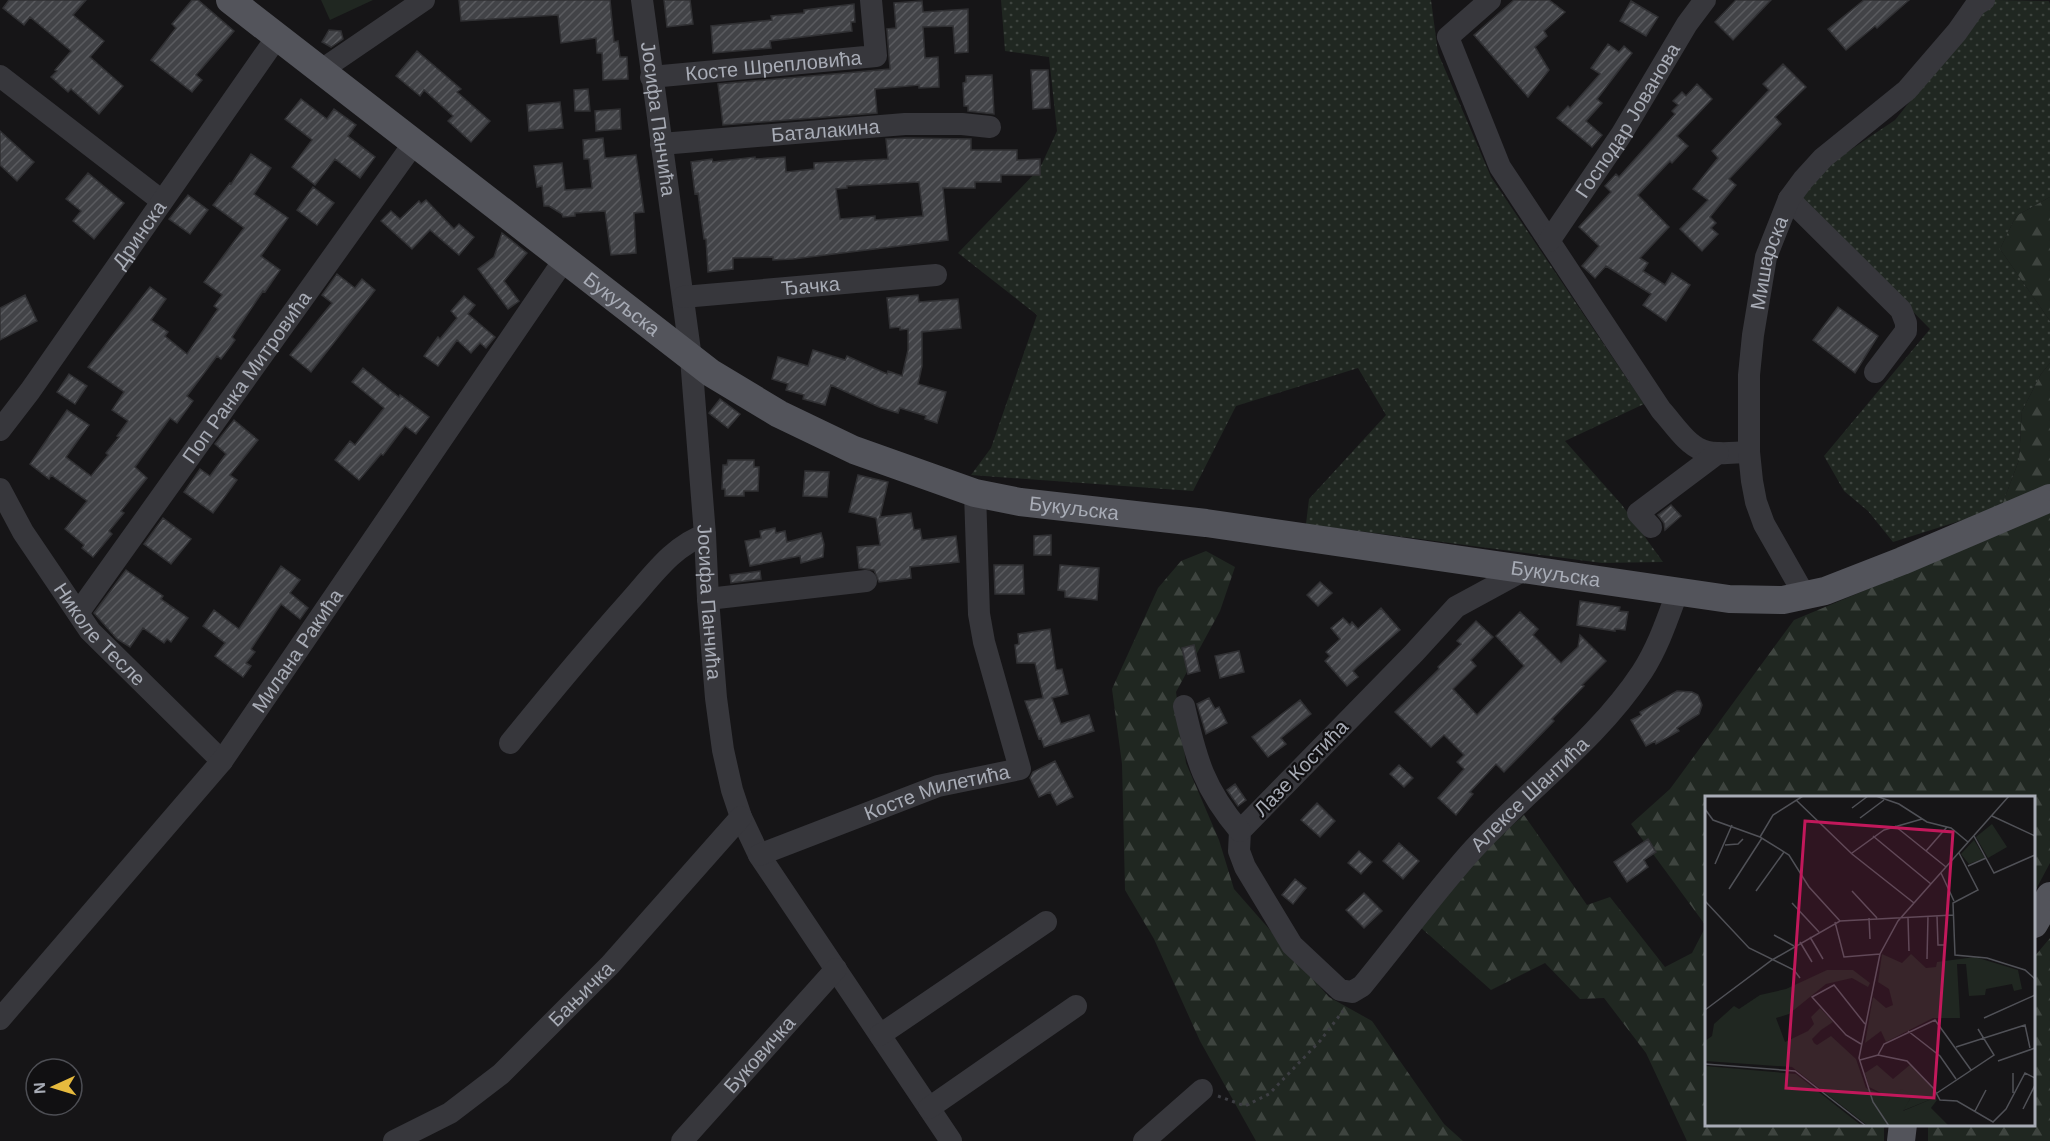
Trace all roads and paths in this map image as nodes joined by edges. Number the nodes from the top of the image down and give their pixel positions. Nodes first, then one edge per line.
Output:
1 (230, 0) edge
2 (424, 0) edge
3 (642, 0) edge
4 (871, 0) edge
5 (1490, 0) edge
6 (1705, 0) edge
7 (1984, 0) edge
8 (277, 37) junction
9 (320, 70) junction
10 (0, 76) edge
11 (651, 77) junction
12 (990, 127) dead end
13 (414, 143) junction
14 (661, 144) junction
15 (1789, 199) junction
16 (162, 201) junction
17 (1549, 241) junction
18 (564, 260) junction
19 (936, 275) dead end
20 (683, 297) junction
21 (690, 358) junction
22 (1875, 372) dead end
23 (0, 430) edge
24 (1749, 452) junction
25 (1718, 453) junction
26 (0, 489) edge
27 (975, 494) junction
28 (2050, 498) edge
29 (1652, 527) dead end
30 (705, 535) junction
31 (1528, 568) junction
32 (866, 581) dead end
33 (1677, 592) junction
34 (1805, 596) junction
35 (708, 599) junction
36 (78, 613) junction
37 (1184, 706) dead end
38 (510, 743) dead end
39 (222, 761) junction
40 (741, 817) junction
41 (1240, 831) junction
42 (759, 855) junction
43 (2050, 896) edge
44 (1046, 922) dead end
45 (2035, 922) edge
46 (836, 969) junction
47 (1362, 986) junction
48 (1076, 1006) dead end
49 (0, 1019) edge
50 (880, 1035) junction
51 (1202, 1090) joint
52 (929, 1108) junction
53 (1903, 1126) edge
54 (394, 1141) edge
55 (682, 1141) edge
56 (951, 1141) edge
57 (1144, 1141) edge
58 (1901, 1141) edge

1 - 8 main road, Букуљска
2 - 9 street
3 - 11 street, Јосифа Панчића
4 - 11 street, Косте Шрепловића
5 - 17 street
6 - 17 street, Господар Јованова
7 - 15 street, Мишарска
8 - 9 main road, Букуљска
8 - 16 street, Дринска
9 - 13 main road, Букуљска
10 - 16 street
11 - 14 street, Јосифа Панчића
12 - 14 street, Баталакина
13 - 18 main road, Букуљска
13 - 36 street, Поп Ранка Митровића
14 - 20 street, Јосифа Панчића
15 - 22 street
15 - 24 street, Мишарска
16 - 23 street, Дринска
17 - 25 street
18 - 21 main road, Букуљска
18 - 39 street, Милана Ракића
19 - 20 street, Ђачка
20 - 21 street, Јосифа Панчића
21 - 27 main road, Букуљска
21 - 30 street, Јосифа Панчића
24 - 25 street
24 - 34 street, Мишарска
25 - 29 street
26 - 36 street, Николе Тесле
27 - 31 main road, Букуљска
27 - 42 street, Косте Милетића
28 - 34 main road, Букуљска
30 - 35 street, Јосифа Панчића
30 - 38 street
31 - 33 main road, Букуљска
31 - 41 street, Лазе Костића
32 - 35 street
33 - 34 main road, Букуљска
33 - 47 street, Алексе Шантића
35 - 40 street, Јосифа Панчића
36 - 39 street, Николе Тесле
37 - 41 street
39 - 49 street, Милана Ракића
40 - 42 street, Јосифа Панчића
40 - 54 street, Бањичка
41 - 47 street, Лазе Костића
42 - 46 street, Јосифа Панчића
43 - 45 main road
44 - 50 street
46 - 50 street, Јосифа Панчића
46 - 55 street, Буковичка
47 - 51 path
48 - 52 street
50 - 52 street, Јосифа Панчића
51 - 57 street
52 - 56 street, Јосифа Панчића
53 - 58 main road

